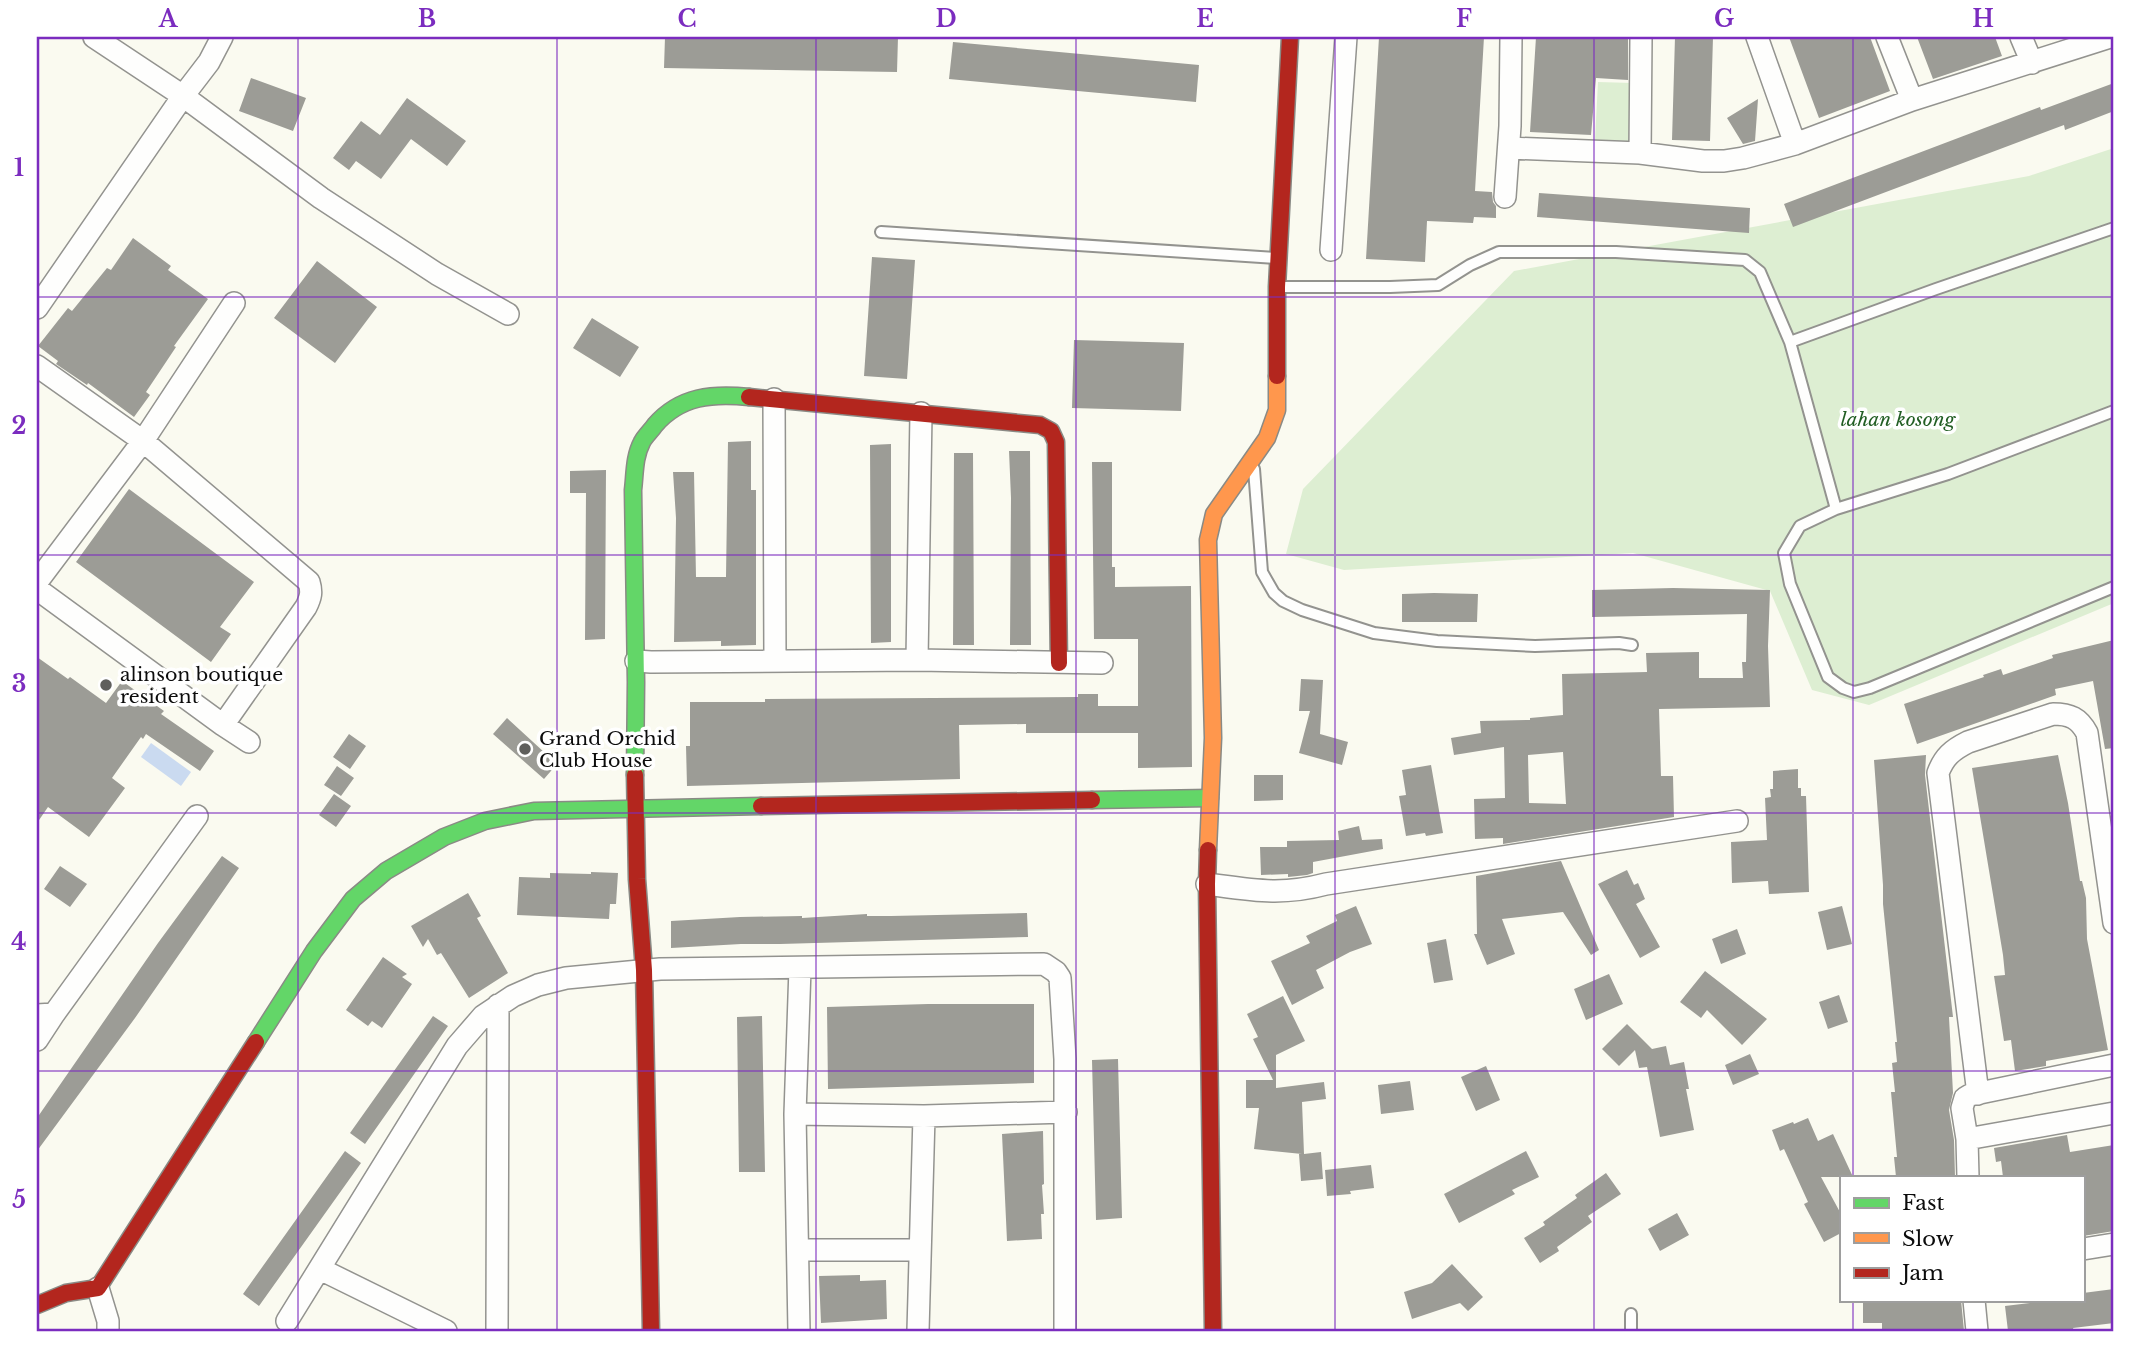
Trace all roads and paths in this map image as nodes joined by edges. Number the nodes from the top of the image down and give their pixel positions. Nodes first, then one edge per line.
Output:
1 (94, 37) edge
2 (222, 37) edge
3 (1290, 37) edge
4 (1346, 37) edge
5 (1511, 37) edge
6 (1641, 37) edge
7 (1757, 37) edge
8 (1887, 37) edge
9 (2021, 37) edge
10 (2110, 37) edge
11 (2032, 63) junction
12 (183, 96) junction
13 (1912, 100) junction
14 (1795, 144) junction
15 (1509, 148) junction
16 (1640, 153) junction
17 (1505, 197) dead end
18 (2114, 228) edge
19 (881, 232) dead end
20 (1331, 250) dead end
21 (1279, 258) junction
22 (1277, 287) junction
23 (234, 303) dead end
24 (37, 307) edge
25 (508, 314) dead end
26 (1790, 342) junction
27 (37, 366) edge
28 (774, 399) junction
29 (2114, 411) edge
30 (921, 412) junction
31 (143, 440) junction
32 (1253, 456) junction
33 (1836, 509) junction
34 (37, 582) edge
35 (2114, 587) edge
36 (37, 589) edge
37 (1632, 645) dead end
38 (775, 660) junction
39 (917, 660) junction
40 (636, 661) junction
41 (1059, 663) junction
42 (1102, 663) dead end
43 (223, 725) junction
44 (249, 742) dead end
45 (1210, 798) junction
46 (637, 808) junction
47 (197, 816) dead end
48 (1737, 821) dead end
49 (1207, 884) junction
50 (2114, 923) edge
51 (800, 968) junction
52 (644, 970) junction
53 (498, 1005) junction
54 (46, 1014) edge
55 (37, 1040) edge
56 (2114, 1065) edge
57 (1978, 1094) junction
58 (1066, 1112) junction
59 (2114, 1113) edge
60 (795, 1114) junction
61 (924, 1116) junction
62 (1967, 1139) junction
63 (1968, 1176) edge
64 (2114, 1244) edge
65 (2084, 1249) edge
66 (798, 1250) junction
67 (920, 1251) junction
68 (320, 1269) junction
69 (98, 1288) junction
70 (1974, 1302) edge
71 (37, 1306) edge
72 (1631, 1314) dead end
73 (287, 1321) dead end
74 (108, 1331) edge
75 (446, 1331) edge
76 (497, 1331) edge
77 (651, 1331) edge
78 (799, 1331) edge
79 (918, 1331) edge
80 (1065, 1331) edge
81 (1213, 1331) edge
82 (1631, 1331) edge
83 (1977, 1331) edge

1 - 12 street
2 - 12 street
3 - 21 street
4 - 20 street
5 - 15 street
6 - 16 street
7 - 14 street
8 - 13 street
9 - 11 street
10 - 11 street
11 - 13 street
12 - 24 street
12 - 25 street
13 - 14 street
14 - 16 street
15 - 16 street
15 - 17 street
18 - 26 lane
19 - 21 lane
21 - 22 street
22 - 26 lane
22 - 32 street
23 - 31 street
26 - 33 lane
27 - 31 street
28 - 30 street
28 - 38 street
28 - 40 street
29 - 33 lane
30 - 39 street
30 - 41 street
31 - 34 street
31 - 43 street
32 - 37 lane
32 - 45 street
33 - 35 lane
36 - 43 street
38 - 39 street
38 - 40 street
39 - 41 street
40 - 46 street
41 - 42 street
43 - 44 street
45 - 46 street
45 - 49 street
46 - 52 street
46 - 69 street
47 - 54 street
48 - 49 street
49 - 81 street
50 - 57 street
51 - 52 street
51 - 58 street
51 - 60 street
52 - 53 street
52 - 77 street
53 - 68 street
53 - 76 street
54 - 55 street
56 - 57 street
57 - 62 street
58 - 61 street
58 - 80 street
59 - 62 street
60 - 61 street
60 - 66 street
61 - 67 street
62 - 63 street
64 - 65 street
66 - 67 street
66 - 78 street
67 - 79 street
68 - 73 street
68 - 75 street
69 - 71 street
69 - 74 street
70 - 83 street
72 - 82 lane

